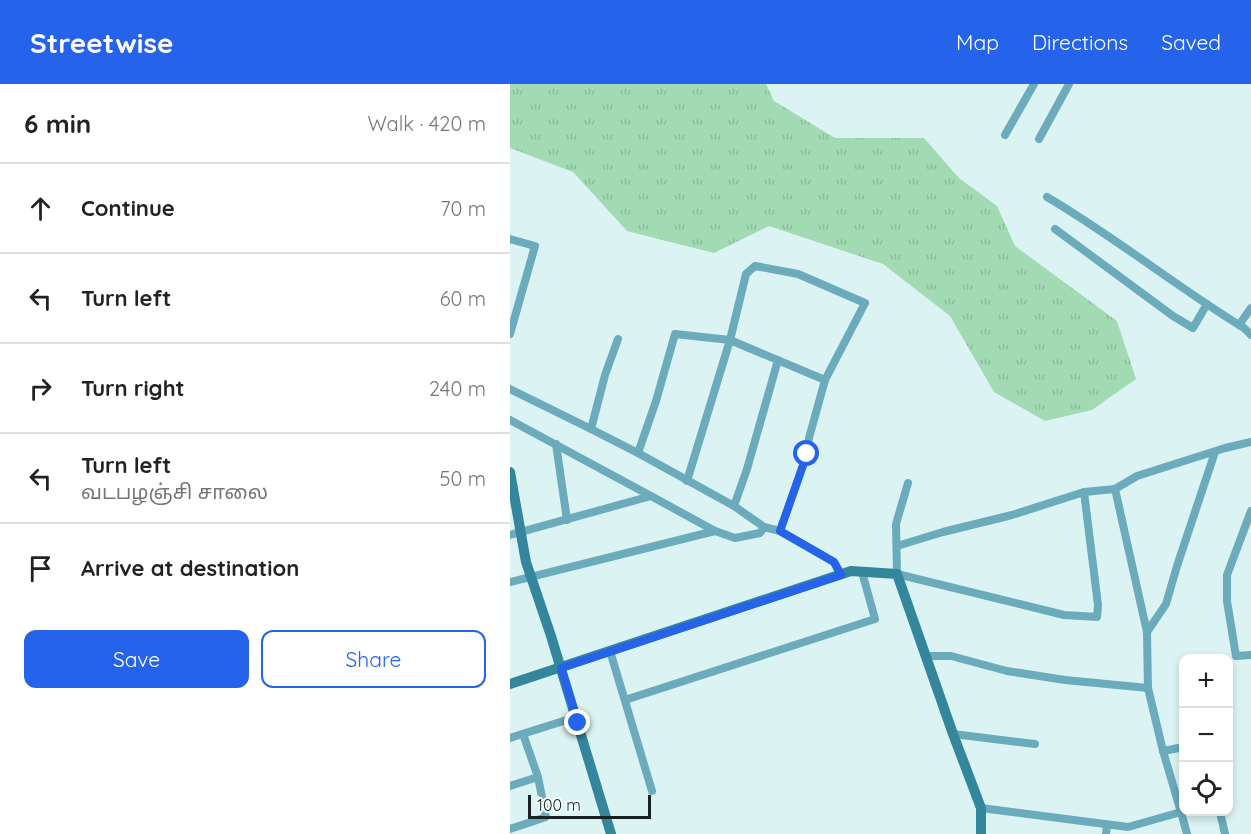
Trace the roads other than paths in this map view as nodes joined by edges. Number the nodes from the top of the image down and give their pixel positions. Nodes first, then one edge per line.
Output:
1 (1034, 84) edge
2 (1069, 84) edge
3 (1005, 135) dead end
4 (1039, 139) dead end
5 (1047, 197) dead end
6 (1055, 229) dead end
7 (510, 239) edge
8 (1207, 304) junction
9 (1251, 308) edge
10 (1239, 325) junction
11 (510, 334) edge
12 (1251, 335) edge
13 (618, 339) dead end
14 (730, 340) junction
15 (777, 360) junction
16 (825, 380) junction
17 (510, 389) edge
18 (510, 420) edge
19 (591, 429) junction
20 (1251, 442) edge
21 (556, 444) junction
22 (1215, 452) junction
23 (638, 453) junction
24 (510, 472) edge
25 (687, 481) junction
26 (908, 483) dead end
27 (1115, 489) junction
28 (512, 490) edge
29 (1083, 492) junction
30 (651, 496) junction
31 (734, 506) junction
32 (1251, 511) edge
33 (567, 519) junction
34 (764, 527) junction
35 (716, 531) junction
36 (780, 531) junction
37 (515, 534) edge
38 (897, 546) junction
39 (862, 572) junction
40 (897, 574) junction
41 (841, 575) junction
42 (531, 577) junction
43 (510, 582) edge
44 (1148, 632) junction
45 (610, 651) junction
46 (1251, 655) edge
47 (926, 656) junction
48 (561, 668) junction
49 (510, 684) edge
50 (1148, 688) junction
51 (625, 700) junction
52 (576, 717) junction
53 (523, 734) junction
54 (953, 734) junction
55 (510, 738) edge
56 (1035, 744) dead end
57 (1179, 748) edge
58 (1163, 751) junction
59 (538, 777) junction
60 (510, 786) edge
61 (652, 791) dead end
62 (981, 808) junction
63 (1179, 808) edge
64 (1179, 812) edge
65 (1181, 816) edge
66 (1221, 816) edge
67 (1107, 825) junction
68 (510, 829) edge
69 (611, 834) edge
70 (981, 834) edge
71 (1106, 834) edge
72 (1187, 834) edge
73 (1225, 834) edge

1 - 3 street
2 - 4 street
5 - 8 street
6 - 8 street
7 - 11 street
8 - 10 street
9 - 10 street
10 - 12 street
13 - 19 street
14 - 15 street
14 - 16 street
14 - 23 street
14 - 25 street
15 - 16 street
15 - 31 street
16 - 36 street
17 - 19 street
18 - 21 street
19 - 23 street
20 - 22 street
21 - 30 street
21 - 33 street
22 - 27 street
22 - 44 street
23 - 25 street
24 - 28 street
25 - 31 street
26 - 38 street
27 - 29 street
27 - 44 street
28 - 37 street
29 - 38 street
29 - 40 street
30 - 33 street
30 - 35 street
31 - 34 street
32 - 46 street
33 - 37 street
34 - 35 street
34 - 36 street
35 - 42 street
36 - 41 street
37 - 42 street
38 - 40 street
39 - 40 street
39 - 41 street
39 - 51 street
40 - 47 street
41 - 45 street
42 - 43 street
42 - 48 street
44 - 50 street
45 - 48 street
45 - 51 street
47 - 50 street
47 - 54 street
48 - 49 street
48 - 52 street
50 - 58 street
51 - 61 street
52 - 53 street
52 - 69 street
53 - 55 street
53 - 59 street
54 - 56 street
54 - 62 street
57 - 58 street
58 - 63 street
59 - 60 street
59 - 68 street
62 - 67 street
62 - 70 street
64 - 67 street
65 - 72 street
66 - 73 street
67 - 71 street

